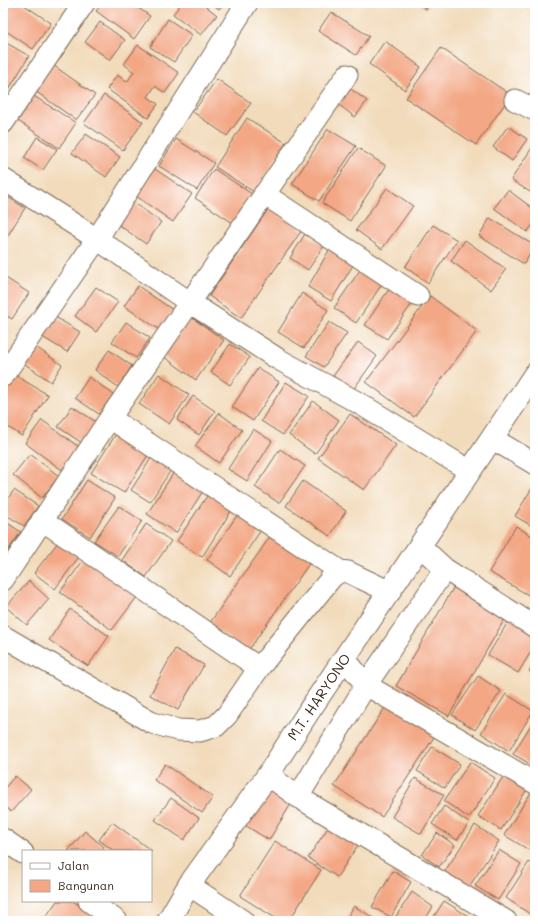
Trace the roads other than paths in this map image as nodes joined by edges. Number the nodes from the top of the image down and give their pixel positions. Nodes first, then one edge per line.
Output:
1 (84, 3) edge
2 (247, 3) edge
3 (347, 75) dead end
4 (515, 100) dead end
5 (535, 110) edge
6 (3, 122) edge
7 (3, 179) edge
8 (264, 194) junction
9 (97, 239) junction
10 (418, 296) dead end
11 (189, 302) junction
12 (535, 374) edge
13 (3, 376) edge
14 (110, 418) junction
15 (493, 439) junction
16 (535, 464) edge
17 (470, 471) junction
18 (42, 520) junction
19 (420, 546) junction
20 (445, 569) junction
21 (340, 571) junction
22 (3, 580) edge
23 (390, 592) junction
24 (535, 628) edge
25 (3, 636) edge
26 (345, 659) junction
27 (259, 668) junction
28 (366, 685) junction
29 (268, 775) junction
30 (535, 783) edge
31 (298, 798) junction
32 (3, 839) edge
33 (22, 852) edge
34 (189, 885) junction
35 (90, 902) edge
36 (117, 921) edge
37 (168, 921) edge
38 (244, 921) edge
39 (506, 921) edge

1 - 6 street
2 - 9 street
3 - 8 street
4 - 5 street
7 - 9 street
8 - 10 street
8 - 11 street
9 - 11 street
9 - 13 street
11 - 14 street
11 - 17 street
12 - 15 highway, M.T. HARYONO
14 - 18 street
14 - 21 street
15 - 16 street
15 - 17 highway, M.T. HARYONO
17 - 19 highway, M.T. HARYONO
18 - 22 street
18 - 27 street
19 - 20 street
19 - 23 highway, M.T. HARYONO
20 - 24 street
20 - 28 street
21 - 23 street
21 - 27 street
23 - 26 highway, M.T. HARYONO
25 - 27 street
26 - 28 street
26 - 29 highway, M.T. HARYONO
28 - 30 street
28 - 31 street
29 - 31 street
29 - 34 highway, M.T. HARYONO
31 - 39 street
32 - 33 street
34 - 37 highway, M.T. HARYONO
34 - 38 street
35 - 36 street

